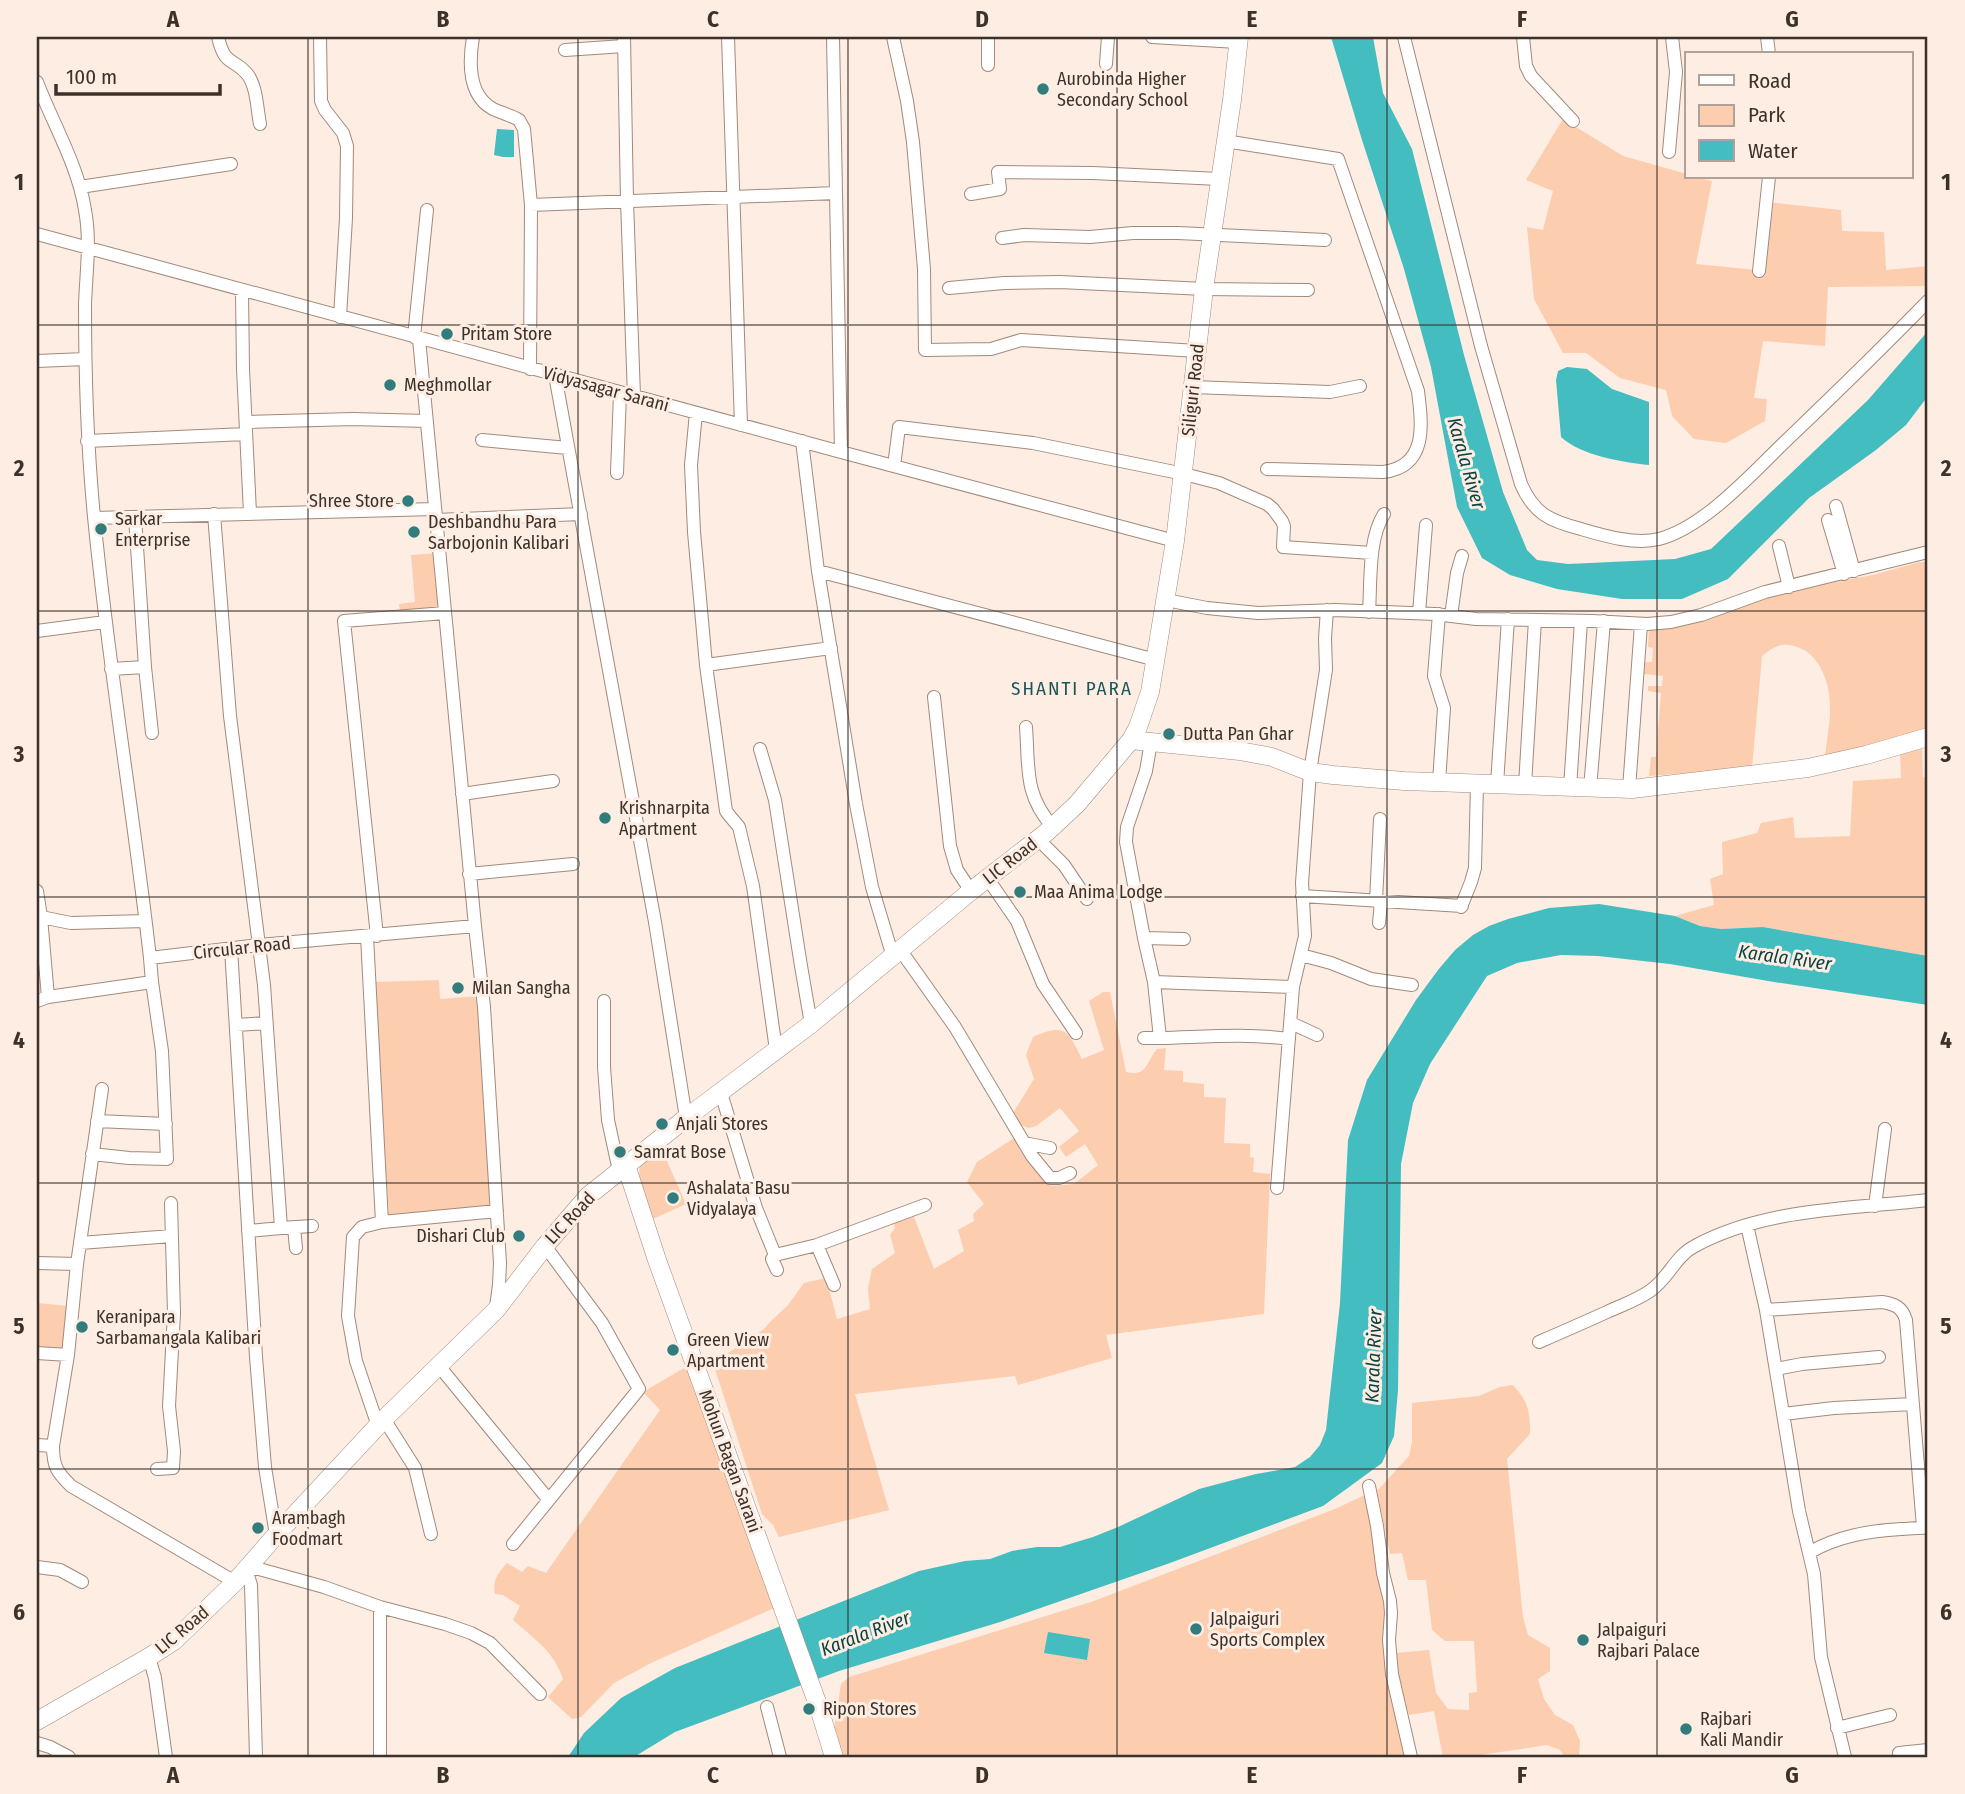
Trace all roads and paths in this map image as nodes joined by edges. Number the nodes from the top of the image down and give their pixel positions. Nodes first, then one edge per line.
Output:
1 (218, 37) edge
2 (320, 37) edge
3 (473, 37) edge
4 (728, 37) edge
5 (833, 37) edge
6 (893, 37) edge
7 (988, 37) edge
8 (1108, 37) edge
9 (1152, 37) edge
10 (1404, 37) edge
11 (1523, 37) edge
12 (1672, 37) edge
13 (1243, 39) edge
14 (624, 41) edge
15 (565, 50) dead end
16 (1106, 64) dead end
17 (988, 65) dead end
18 (1681, 72) edge
19 (37, 82) edge
20 (1573, 121) dead end
21 (260, 124) dead end
22 (1225, 141) junction
23 (1669, 152) dead end
24 (231, 164) dead end
25 (1769, 178) edge
26 (1219, 179) junction
27 (80, 187) junction
28 (836, 193) junction
29 (971, 194) dead end
30 (733, 197) junction
31 (627, 201) junction
32 (531, 205) junction
33 (427, 210) dead end
34 (37, 234) edge
35 (1211, 234) junction
36 (1002, 238) dead end
37 (1325, 240) dead end
38 (89, 249) junction
39 (1759, 271) dead end
40 (949, 288) dead end
41 (1204, 289) junction
42 (1308, 290) dead end
43 (243, 291) junction
44 (1928, 301) edge
45 (340, 317) junction
46 (417, 338) junction
47 (1197, 351) junction
48 (85, 359) junction
49 (37, 361) edge
50 (530, 369) junction
51 (555, 375) junction
52 (1193, 387) junction
53 (1360, 387) dead end
54 (620, 393) junction
55 (634, 397) junction
56 (696, 413) junction
57 (426, 421) junction
58 (741, 425) junction
59 (246, 428) junction
60 (482, 440) dead end
61 (87, 441) junction
62 (802, 441) junction
63 (568, 448) junction
64 (841, 452) junction
65 (894, 466) junction
66 (1267, 469) dead end
67 (617, 473) dead end
68 (1184, 474) junction
69 (1836, 506) dead end
70 (250, 513) junction
71 (214, 514) junction
72 (580, 514) junction
73 (1384, 514) dead end
74 (435, 515) junction
75 (135, 517) junction
76 (94, 518) junction
77 (1828, 520) dead end
78 (1426, 525) dead end
79 (1175, 541) junction
80 (1779, 546) dead end
81 (1928, 552) edge
82 (1373, 554) junction
83 (1462, 556) dead end
84 (818, 571) junction
85 (1849, 572) junction
86 (1789, 587) junction
87 (1166, 600) junction
88 (1327, 610) junction
89 (444, 612) junction
90 (1368, 612) junction
91 (1419, 613) junction
92 (1445, 615) junction
93 (1508, 619) junction
94 (1535, 620) junction
95 (1581, 621) junction
96 (1604, 621) junction
97 (106, 622) junction
98 (1641, 624) junction
99 (37, 631) edge
100 (831, 648) junction
101 (1156, 660) junction
102 (706, 665) junction
103 (145, 667) junction
104 (111, 668) junction
105 (934, 697) dead end
106 (1026, 727) dead end
107 (152, 733) dead end
108 (1928, 737) edge
109 (1131, 740) junction
110 (1151, 742) junction
111 (760, 748) dead end
112 (1310, 772) junction
113 (553, 780) dead end
114 (1439, 782) junction
115 (1477, 783) junction
116 (1497, 784) junction
117 (1525, 785) junction
118 (1570, 788) junction
119 (1590, 789) junction
120 (1629, 789) junction
121 (462, 794) junction
122 (1380, 819) dead end
123 (1053, 827) junction
124 (1038, 839) junction
125 (573, 864) dead end
126 (470, 874) junction
127 (988, 879) junction
128 (37, 891) edge
129 (971, 891) junction
130 (1302, 896) junction
131 (1087, 899) dead end
132 (1379, 902) junction
133 (39, 917) edge
134 (145, 921) junction
135 (1379, 923) dead end
136 (474, 926) junction
137 (372, 936) junction
138 (1144, 938) junction
139 (1184, 939) dead end
140 (259, 945) junction
141 (231, 948) junction
142 (897, 954) junction
143 (1301, 955) junction
144 (150, 958) junction
145 (1352, 972) junction
146 (152, 982) junction
147 (1154, 982) junction
148 (1346, 984) dead end
149 (1412, 985) dead end
150 (1293, 987) junction
151 (42, 999) edge
152 (604, 1001) dead end
153 (267, 1023) junction
154 (1291, 1023) junction
155 (811, 1024) junction
156 (236, 1025) junction
157 (1076, 1033) dead end
158 (1317, 1035) dead end
159 (1144, 1038) dead end
160 (1160, 1038) junction
161 (1289, 1039) junction
162 (776, 1050) junction
163 (102, 1089) dead end
164 (721, 1093) junction
165 (686, 1118) junction
166 (97, 1121) junction
167 (166, 1124) junction
168 (1885, 1129) dead end
169 (1024, 1143) junction
170 (1050, 1148) dead end
171 (92, 1154) junction
172 (623, 1168) junction
173 (1070, 1173) dead end
174 (1277, 1188) dead end
175 (1928, 1200) edge
176 (170, 1203) dead end
177 (925, 1205) dead end
178 (1875, 1206) junction
179 (497, 1211) junction
180 (382, 1222) junction
181 (1747, 1225) junction
182 (312, 1226) dead end
183 (288, 1228) junction
184 (248, 1231) junction
185 (172, 1236) junction
186 (80, 1242) junction
187 (817, 1245) junction
188 (545, 1246) junction
189 (296, 1248) dead end
190 (775, 1255) junction
191 (37, 1263) edge
192 (500, 1263) junction
193 (77, 1264) junction
194 (777, 1270) dead end
195 (522, 1275) junction
196 (834, 1285) dead end
197 (496, 1310) junction
198 (1766, 1310) junction
199 (1539, 1342) dead end
200 (37, 1353) edge
201 (68, 1354) junction
202 (1880, 1357) dead end
203 (439, 1366) junction
204 (1776, 1369) junction
205 (1913, 1404) junction
206 (1783, 1414) junction
207 (381, 1422) junction
208 (37, 1445) edge
209 (53, 1446) junction
210 (157, 1469) dead end
211 (1369, 1486) dead end
212 (548, 1499) junction
213 (1926, 1528) edge
214 (431, 1534) dead end
215 (276, 1535) junction
216 (513, 1544) dead end
217 (1810, 1552) junction
218 (37, 1567) edge
219 (241, 1576) junction
220 (82, 1582) dead end
221 (380, 1607) junction
222 (149, 1657) junction
223 (540, 1694) dead end
224 (767, 1707) dead end
225 (1890, 1715) dead end
226 (37, 1721) edge
227 (1838, 1728) junction
228 (37, 1743) edge
229 (1928, 1750) edge
230 (1899, 1753) dead end
231 (69, 1757) edge
232 (166, 1757) edge
233 (256, 1757) edge
234 (380, 1757) edge
235 (779, 1757) edge
236 (834, 1757) edge
237 (1411, 1757) edge
238 (1845, 1757) edge

1 - 21 street
2 - 45 street
3 - 32 street
4 - 30 street
5 - 28 street
6 - 47 street
7 - 17 street
8 - 16 street
9 - 13 street
10 - 44 street
11 - 20 street
12 - 18 street
13 - 22 main road, Siliguri Road
14 - 15 street
14 - 31 street
18 - 23 street
19 - 27 street
22 - 26 main road, Siliguri Road
22 - 66 street
24 - 27 street
25 - 39 street
26 - 29 street
26 - 35 main road, Siliguri Road
27 - 38 street
28 - 30 street
28 - 64 street
30 - 31 street
30 - 58 street
31 - 32 street
31 - 55 street
32 - 50 street
33 - 46 street
34 - 38 street, Vidyasagar Sarani
35 - 36 street
35 - 37 street
35 - 41 main road, Siliguri Road
38 - 43 street, Vidyasagar Sarani
38 - 48 street
40 - 41 street
41 - 42 street
41 - 47 main road, Siliguri Road
43 - 45 street, Vidyasagar Sarani
43 - 59 street
45 - 46 street, Vidyasagar Sarani
46 - 50 street, Vidyasagar Sarani
46 - 57 street
47 - 52 main road, Siliguri Road
48 - 49 street
48 - 61 street
50 - 51 street, Vidyasagar Sarani
51 - 54 street, Vidyasagar Sarani
51 - 63 street
52 - 53 street
52 - 68 main road, Siliguri Road
54 - 55 street, Vidyasagar Sarani
54 - 67 street
55 - 56 street, Vidyasagar Sarani
56 - 58 street, Vidyasagar Sarani
56 - 102 street
57 - 59 street
57 - 74 street
58 - 62 street, Vidyasagar Sarani
59 - 61 street
59 - 70 street
60 - 63 street
61 - 76 street
62 - 64 street, Vidyasagar Sarani
62 - 84 street
63 - 72 street
64 - 65 street, Vidyasagar Sarani
65 - 68 street
65 - 79 street, Vidyasagar Sarani
68 - 79 main road, Siliguri Road
68 - 82 street
69 - 85 street
70 - 71 street
70 - 74 street
71 - 75 street
71 - 140 street
72 - 74 street
72 - 165 street
73 - 82 street
74 - 89 street
75 - 76 street
75 - 103 street
76 - 97 street
77 - 85 street
78 - 91 street
79 - 87 main road, Siliguri Road
80 - 86 street
81 - 85 street
82 - 90 street
83 - 92 street
84 - 100 street
84 - 101 street
85 - 86 street
86 - 98 street
87 - 88 street
87 - 101 main road, Siliguri Road
88 - 90 street
88 - 112 street
89 - 121 street
89 - 137 street
90 - 91 street
91 - 92 street
92 - 93 street
92 - 114 street
93 - 94 street
93 - 116 street
94 - 95 street
94 - 117 street
95 - 96 street
95 - 118 street
96 - 98 street
96 - 119 street
97 - 99 street
97 - 104 street
98 - 120 street
100 - 102 street
100 - 142 street
101 - 109 main road, Siliguri Road
102 - 162 street
103 - 104 street
103 - 107 street
104 - 134 street
105 - 129 street
106 - 123 street
108 - 120 main road
109 - 110 main road
109 - 123 main road, LIC Road
110 - 112 main road
110 - 138 street
111 - 155 street
112 - 114 main road
112 - 130 street
113 - 121 street
114 - 115 main road
115 - 116 main road
115 - 132 street
116 - 117 main road
117 - 118 main road
118 - 119 main road
119 - 120 main road
121 - 126 street
122 - 132 street
123 - 124 main road, LIC Road
124 - 127 main road, LIC Road
124 - 131 street
125 - 126 street
126 - 136 street
127 - 129 main road, LIC Road
127 - 157 street
128 - 133 street
129 - 142 main road, LIC Road
130 - 132 street
130 - 143 street
132 - 135 street
133 - 134 street
133 - 151 street
134 - 144 street
136 - 137 street, Circular Road
136 - 179 street
137 - 140 street, Circular Road
137 - 180 street
138 - 139 street
138 - 147 street
140 - 141 street, Circular Road
140 - 153 street
141 - 144 street, Circular Road
141 - 156 street
142 - 155 main road, LIC Road
142 - 169 street
143 - 145 street
143 - 150 street
144 - 146 street
145 - 148 street
145 - 149 street
146 - 151 street
146 - 167 street
147 - 150 street
147 - 160 street
150 - 154 street
152 - 172 street
153 - 156 street
153 - 183 street
154 - 158 street
154 - 161 street
155 - 162 main road, LIC Road
156 - 184 street
159 - 160 street
160 - 161 street
161 - 174 street
162 - 164 main road, LIC Road
163 - 166 street
164 - 165 main road, LIC Road
164 - 190 street
165 - 172 main road, LIC Road
166 - 167 street
166 - 171 street
167 - 171 street
168 - 178 street
169 - 170 street
169 - 173 street
171 - 186 street
172 - 188 main road, LIC Road
172 - 236 main road, Mohun Bagan Sarani
175 - 178 street
176 - 185 street
177 - 187 street
178 - 181 street
179 - 180 street
179 - 192 street
180 - 207 street
181 - 198 street
181 - 199 street
182 - 183 street
183 - 184 street
183 - 189 street
184 - 215 street
185 - 186 street
185 - 210 street
186 - 193 street
187 - 190 street
187 - 196 street
188 - 195 main road, LIC Road
188 - 212 street
190 - 194 street
191 - 193 street
192 - 195 street
192 - 197 street
193 - 201 street
195 - 197 main road, LIC Road
197 - 203 main road, LIC Road
198 - 204 street
198 - 205 street
200 - 201 street
201 - 209 street
202 - 204 street
203 - 207 main road, LIC Road
203 - 212 street
204 - 206 street
205 - 206 street
205 - 213 street
206 - 217 street
207 - 214 street
207 - 215 main road, LIC Road
208 - 209 street
209 - 219 street
211 - 237 street
212 - 216 street
213 - 217 street
215 - 219 main road, LIC Road
217 - 227 street
218 - 220 street
219 - 221 street
219 - 222 main road, LIC Road
219 - 233 street
221 - 223 street
221 - 234 street
222 - 226 main road, LIC Road
222 - 232 street
224 - 235 street
225 - 227 street
227 - 238 street
228 - 231 street
229 - 230 street

